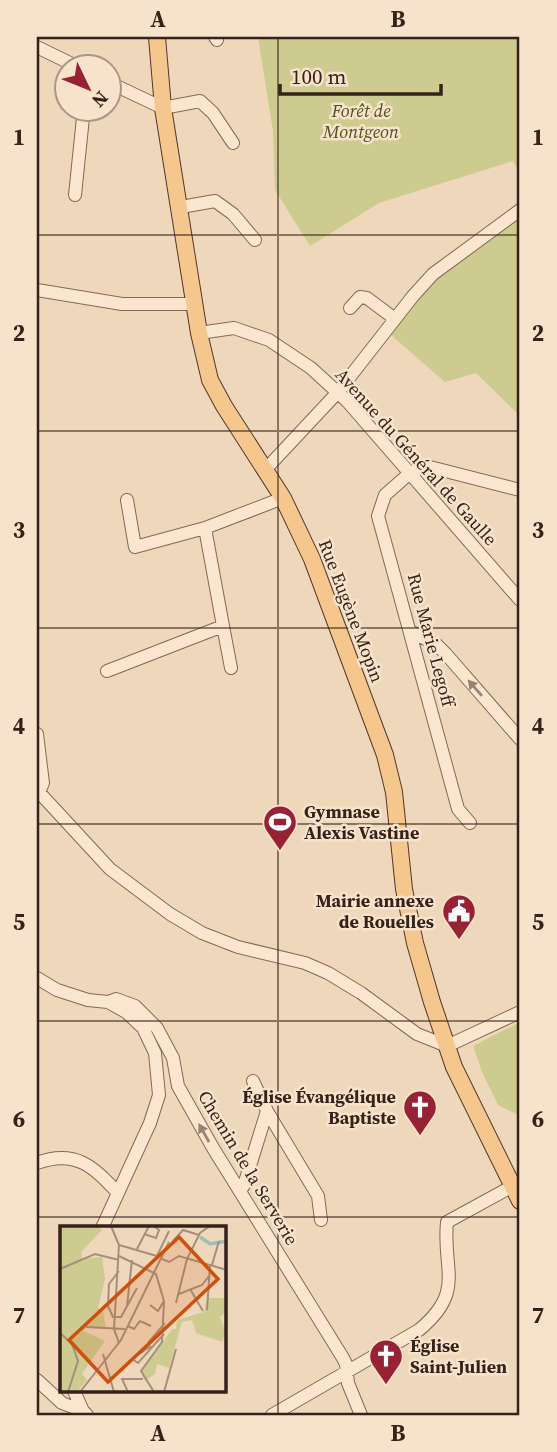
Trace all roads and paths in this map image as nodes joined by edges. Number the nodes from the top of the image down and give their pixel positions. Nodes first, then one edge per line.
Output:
1 (156, 37) edge
2 (122, 89) edge
3 (163, 108) junction
4 (83, 122) edge
5 (233, 143) dead end
6 (75, 195) dead end
7 (181, 207) junction
8 (520, 210) edge
9 (255, 240) dead end
10 (37, 290) edge
11 (195, 304) junction
12 (350, 308) dead end
13 (395, 318) junction
14 (199, 333) junction
15 (338, 392) junction
16 (265, 470) junction
17 (410, 473) junction
18 (520, 491) edge
19 (283, 498) junction
20 (127, 500) dead end
21 (205, 528) junction
22 (520, 600) edge
23 (223, 626) junction
24 (410, 631) junction
25 (231, 668) dead end
26 (107, 671) dead end
27 (37, 734) edge
28 (520, 739) edge
29 (38, 791) edge
30 (470, 823) dead end
31 (37, 978) edge
32 (108, 1002) junction
33 (520, 1013) edge
34 (447, 1046) junction
35 (253, 1081) dead end
36 (267, 1111) junction
37 (37, 1163) edge
38 (513, 1186) junction
39 (240, 1191) junction
40 (118, 1193) junction
41 (520, 1201) edge
42 (321, 1220) dead end
43 (103, 1226) edge
44 (347, 1373) junction
45 (37, 1380) edge
46 (74, 1392) edge
47 (85, 1413) edge
48 (272, 1415) edge
49 (361, 1415) edge

1 - 3 main road, Rue Eugène Mopin
2 - 3 street
3 - 5 street
3 - 7 main road, Rue Eugène Mopin
4 - 6 street
7 - 9 street
7 - 11 main road, Rue Eugène Mopin
8 - 13 street
10 - 11 street
11 - 14 main road, Rue Eugène Mopin
12 - 13 street
13 - 15 street
14 - 15 street, Avenue du Général de Gaulle
14 - 16 main road, Rue Eugène Mopin
15 - 16 street
15 - 17 street, Avenue du Général de Gaulle
16 - 19 main road, Rue Eugène Mopin
17 - 18 street
17 - 22 street, Avenue du Général de Gaulle
17 - 24 street, Rue Marie Legoff
19 - 21 street
19 - 34 main road, Rue Eugène Mopin
20 - 21 street
21 - 23 street
23 - 25 street
23 - 26 street
28 -> 24 street
24 - 30 street, Rue Marie Legoff
27 - 29 street
29 - 34 street
31 - 32 street, Chemin de la Serverie
39 -> 32 street, Chemin de la Serverie
32 - 40 street
33 - 34 street
34 - 38 main road, Rue Eugène Mopin
35 - 36 street
36 - 39 street
36 - 42 street
37 - 40 street
38 - 41 main road, Rue Eugène Mopin
38 - 44 street
39 - 44 street, Chemin de la Serverie
40 - 43 street
44 - 48 street
44 - 49 street, Chemin de la Serverie
45 - 47 street
46 - 47 street

